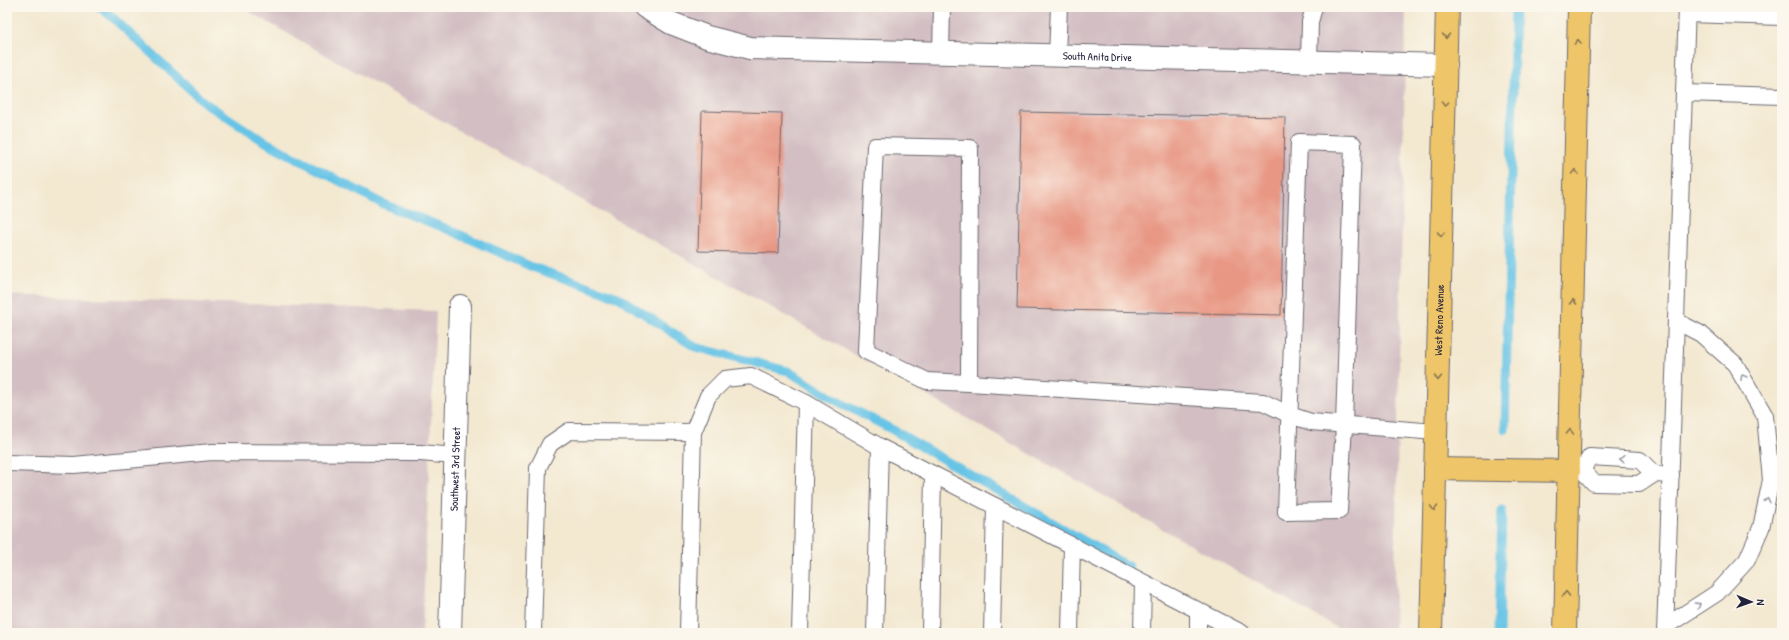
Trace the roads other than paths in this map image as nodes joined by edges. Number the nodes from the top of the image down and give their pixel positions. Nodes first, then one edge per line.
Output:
1 (645, 7) edge
2 (942, 7) edge
3 (1059, 7) edge
4 (1314, 7) edge
5 (1447, 7) edge
6 (1579, 7) edge
7 (1687, 11) edge
8 (1782, 17) edge
9 (942, 53) junction
10 (1057, 56) junction
11 (1309, 62) junction
12 (1446, 65) junction
13 (1684, 93) junction
14 (1782, 96) edge
15 (460, 306) dead end
16 (1676, 322) junction
17 (969, 383) junction
18 (806, 403) junction
19 (1290, 415) junction
20 (1344, 425) junction
21 (693, 432) junction
22 (1436, 432) junction
23 (880, 447) junction
24 (456, 456) junction
25 (7, 463) edge
26 (1435, 469) junction
27 (1576, 471) junction
28 (933, 474) junction
29 (1654, 474) junction
30 (1671, 475) junction
31 (995, 506) junction
32 (1072, 545) junction
33 (1143, 583) junction
34 (1198, 611) junction
35 (1665, 630) edge
36 (450, 633) edge
37 (533, 633) edge
38 (688, 633) edge
39 (800, 633) edge
40 (875, 633) edge
41 (930, 633) edge
42 (992, 633) edge
43 (1070, 633) edge
44 (1142, 633) edge
45 (1198, 633) edge
46 (1242, 633) edge
47 (1431, 633) edge
48 (1565, 633) edge

1 - 9 street, South Anita Drive
2 - 9 lane
3 - 10 lane
4 - 11 lane
5 -> 12 main road, West Reno Avenue
27 -> 6 main road
7 - 8 lane
7 - 13 lane
9 - 10 street, South Anita Drive
10 - 11 street, South Anita Drive
11 - 12 street, South Anita Drive
12 -> 22 main road, West Reno Avenue
13 - 14 lane
13 - 16 lane
15 - 24 street, Southwest 3rd Street
16 - 30 lane
35 -> 16 lane
17 - 17 lane
17 - 19 lane
18 - 21 lane
18 - 23 lane
18 - 39 lane
19 - 20 lane
19 - 20 lane
19 - 20 lane
20 - 22 lane
21 - 37 lane
21 - 38 lane
22 - 26 main road, West Reno Avenue
23 - 28 lane
23 - 40 lane
24 - 25 lane
24 - 36 street, Southwest 3rd Street
26 - 27 main road
26 -> 47 main road, West Reno Avenue
27 - 29 lane
29 -> 27 lane
48 -> 27 main road
28 - 31 lane
28 - 41 lane
29 - 30 lane
30 - 35 lane
31 - 32 lane
31 - 42 lane
32 - 33 lane
32 - 43 lane
33 - 34 lane
33 - 44 lane
34 - 45 lane
34 - 46 lane

